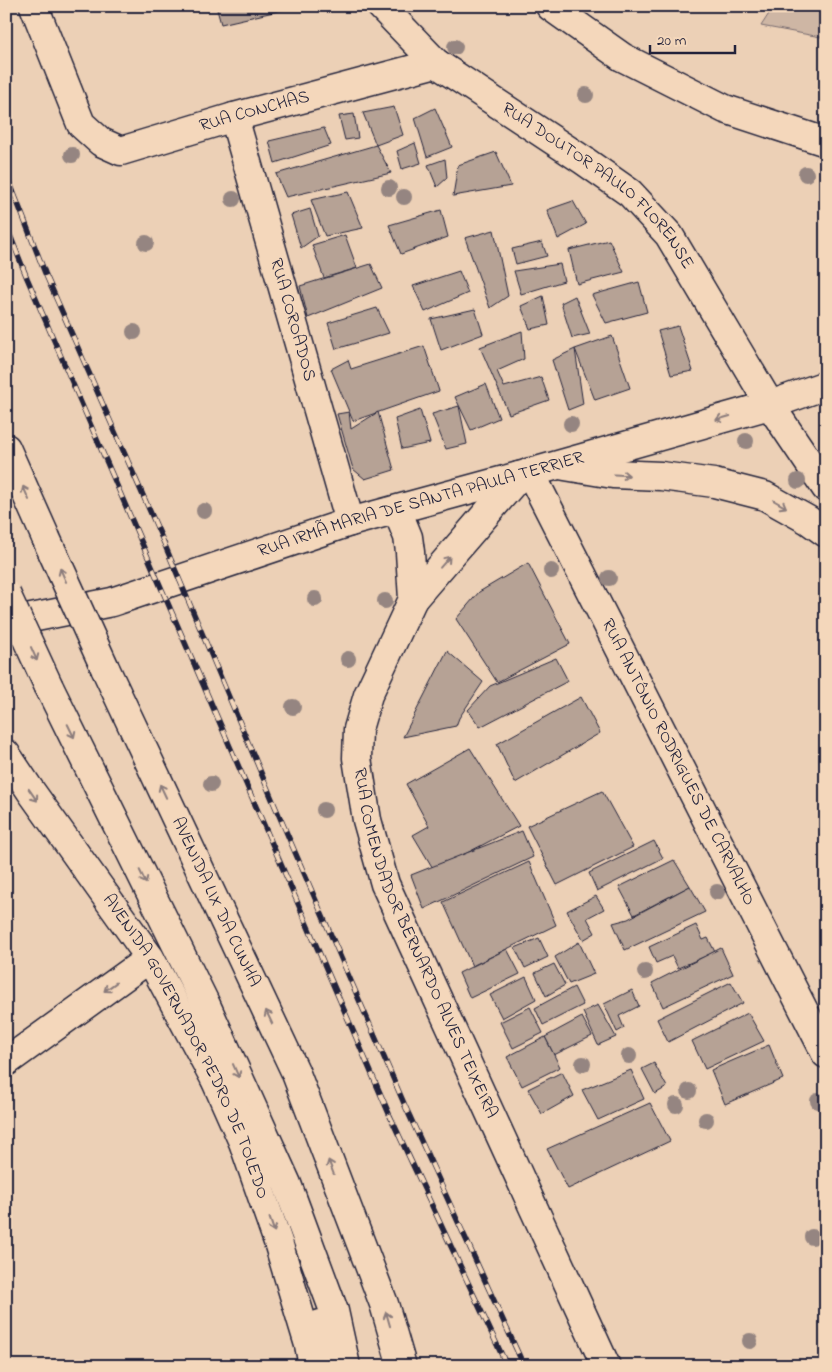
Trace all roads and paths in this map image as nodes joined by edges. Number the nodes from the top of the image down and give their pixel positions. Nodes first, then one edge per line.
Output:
1 (34, 6) edge
2 (381, 6) edge
3 (550, 6) edge
4 (436, 63) junction
5 (234, 117) junction
6 (826, 142) edge
7 (826, 385) edge
8 (770, 405) junction
9 (6, 448) edge
10 (556, 465) junction
11 (525, 474) junction
12 (826, 488) edge
13 (397, 510) junction
14 (350, 522) junction
15 (826, 533) edge
16 (6, 594) edge
17 (413, 599) junction
18 (11, 620) edge
19 (6, 754) edge
20 (150, 958) junction
21 (826, 1054) edge
22 (6, 1062) edge
23 (215, 1079) junction
24 (287, 1184) junction
25 (309, 1241) junction
26 (313, 1366) edge
27 (326, 1366) edge
28 (346, 1366) edge
29 (402, 1366) edge
30 (606, 1366) edge

1 - 5 main road, RUA CONCHAS
2 - 4 main road, RUA DOUTOR PAULO FLORENSE
3 - 6 main road
4 - 5 main road, RUA CONCHAS
4 - 8 main road, RUA DOUTOR PAULO FLORENSE
5 - 14 main road, RUA COROADOS
7 - 8 main road, RUA IRMÃ MARIA DE SANTA PAULA TERRIER
8 -> 10 main road, RUA IRMÃ MARIA DE SANTA PAULA TERRIER
8 - 12 main road, RUA DOUTOR PAULO FLORENSE
29 -> 9 main road, AVENIDA LIX DA CUNHA, bridge
10 - 11 main road, RUA IRMÃ MARIA DE SANTA PAULA TERRIER
10 -> 15 main road
11 - 13 main road, RUA IRMÃ MARIA DE SANTA PAULA TERRIER
17 -> 11 main road
11 - 21 main road, RUA ANTÔNIO RODRIGUES DE CARVALHO
13 - 14 main road, RUA IRMÃ MARIA DE SANTA PAULA TERRIER
13 - 17 main road, RUA COMENDADOR BERNARDO ALVES TEIXEIRA
14 - 18 main road, RUA IRMÃ MARIA DE SANTA PAULA TERRIER
16 -> 24 main road, bridge
17 - 30 main road, RUA COMENDADOR BERNARDO ALVES TEIXEIRA
19 -> 20 main road, AVENIDA GOVERNADOR PEDRO DE TOLEDO
20 -> 22 main road
20 - 23 main road, AVENIDA GOVERNADOR PEDRO DE TOLEDO
23 - 24 main road
23 -> 26 main road, AVENIDA GOVERNADOR PEDRO DE TOLEDO
24 - 25 main road
25 - 27 main road
25 - 28 main road

